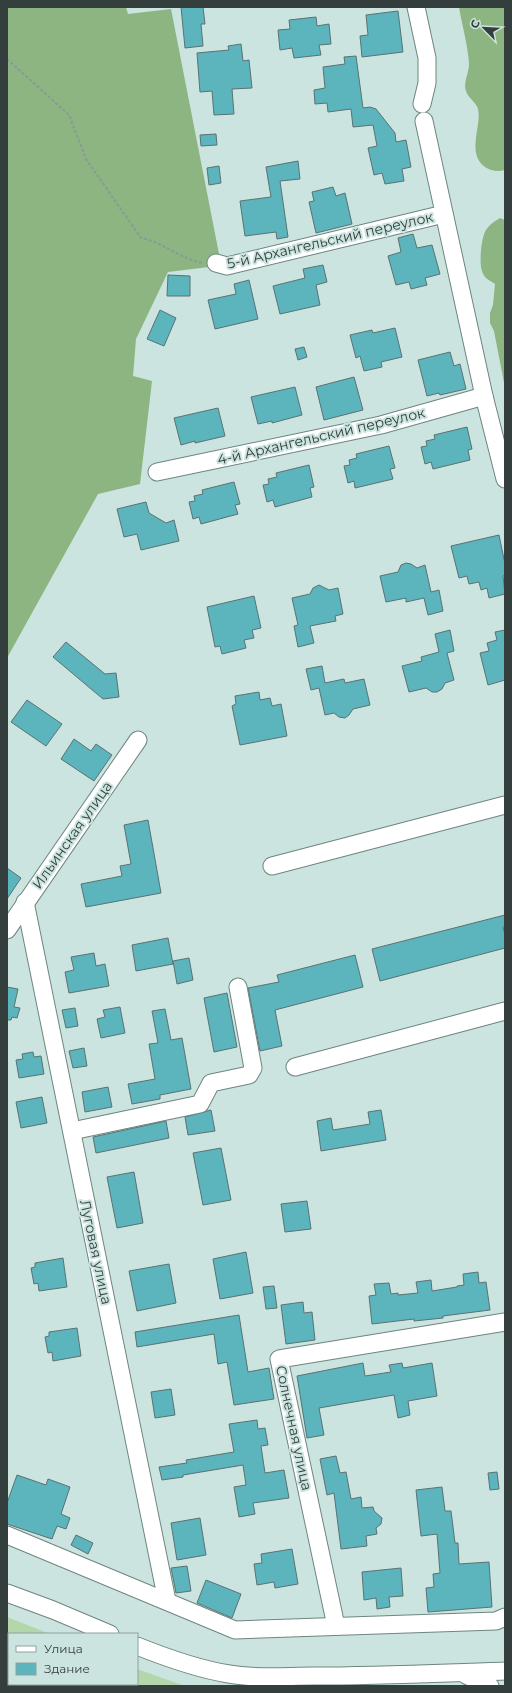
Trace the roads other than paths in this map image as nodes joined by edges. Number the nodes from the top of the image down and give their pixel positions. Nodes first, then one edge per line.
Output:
1 (416, 7) edge
2 (422, 104) dead end
3 (424, 121) dead end
4 (444, 214) junction
5 (216, 263) road end
6 (484, 396) junction
7 (157, 472) dead end
8 (505, 479) edge
9 (138, 740) dead end
10 (505, 805) edge
11 (272, 866) dead end
12 (25, 902) junction
13 (7, 930) edge
14 (238, 987) dead end
15 (505, 1011) edge
16 (295, 1067) dead end
17 (72, 1130) junction
18 (505, 1322) edge
19 (7, 1535) edge
20 (7, 1593) edge
21 (168, 1601) junction
22 (505, 1617) edge
23 (336, 1626) junction
24 (108, 1633) edge
25 (138, 1646) edge
26 (505, 1671) edge
27 (458, 1673) junction
28 (301, 1681) edge
29 (490, 1686) edge

1 - 2 street
3 - 4 street
4 - 5 street, 5-й Архангельский переулок
4 - 6 street
6 - 7 street, 4-й Архангельский переулок
6 - 8 street
9 - 12 street, Ильинская улица
10 - 11 street
12 - 13 street, Ильинская улица
12 - 17 street, Луговая улица
14 - 17 street
15 - 16 street
17 - 21 street, Луговая улица
18 - 23 street, Солнечная улица
19 - 21 street
20 - 24 street
21 - 23 street
22 - 23 street
25 - 28 street
26 - 27 street
27 - 28 street
27 - 29 street

